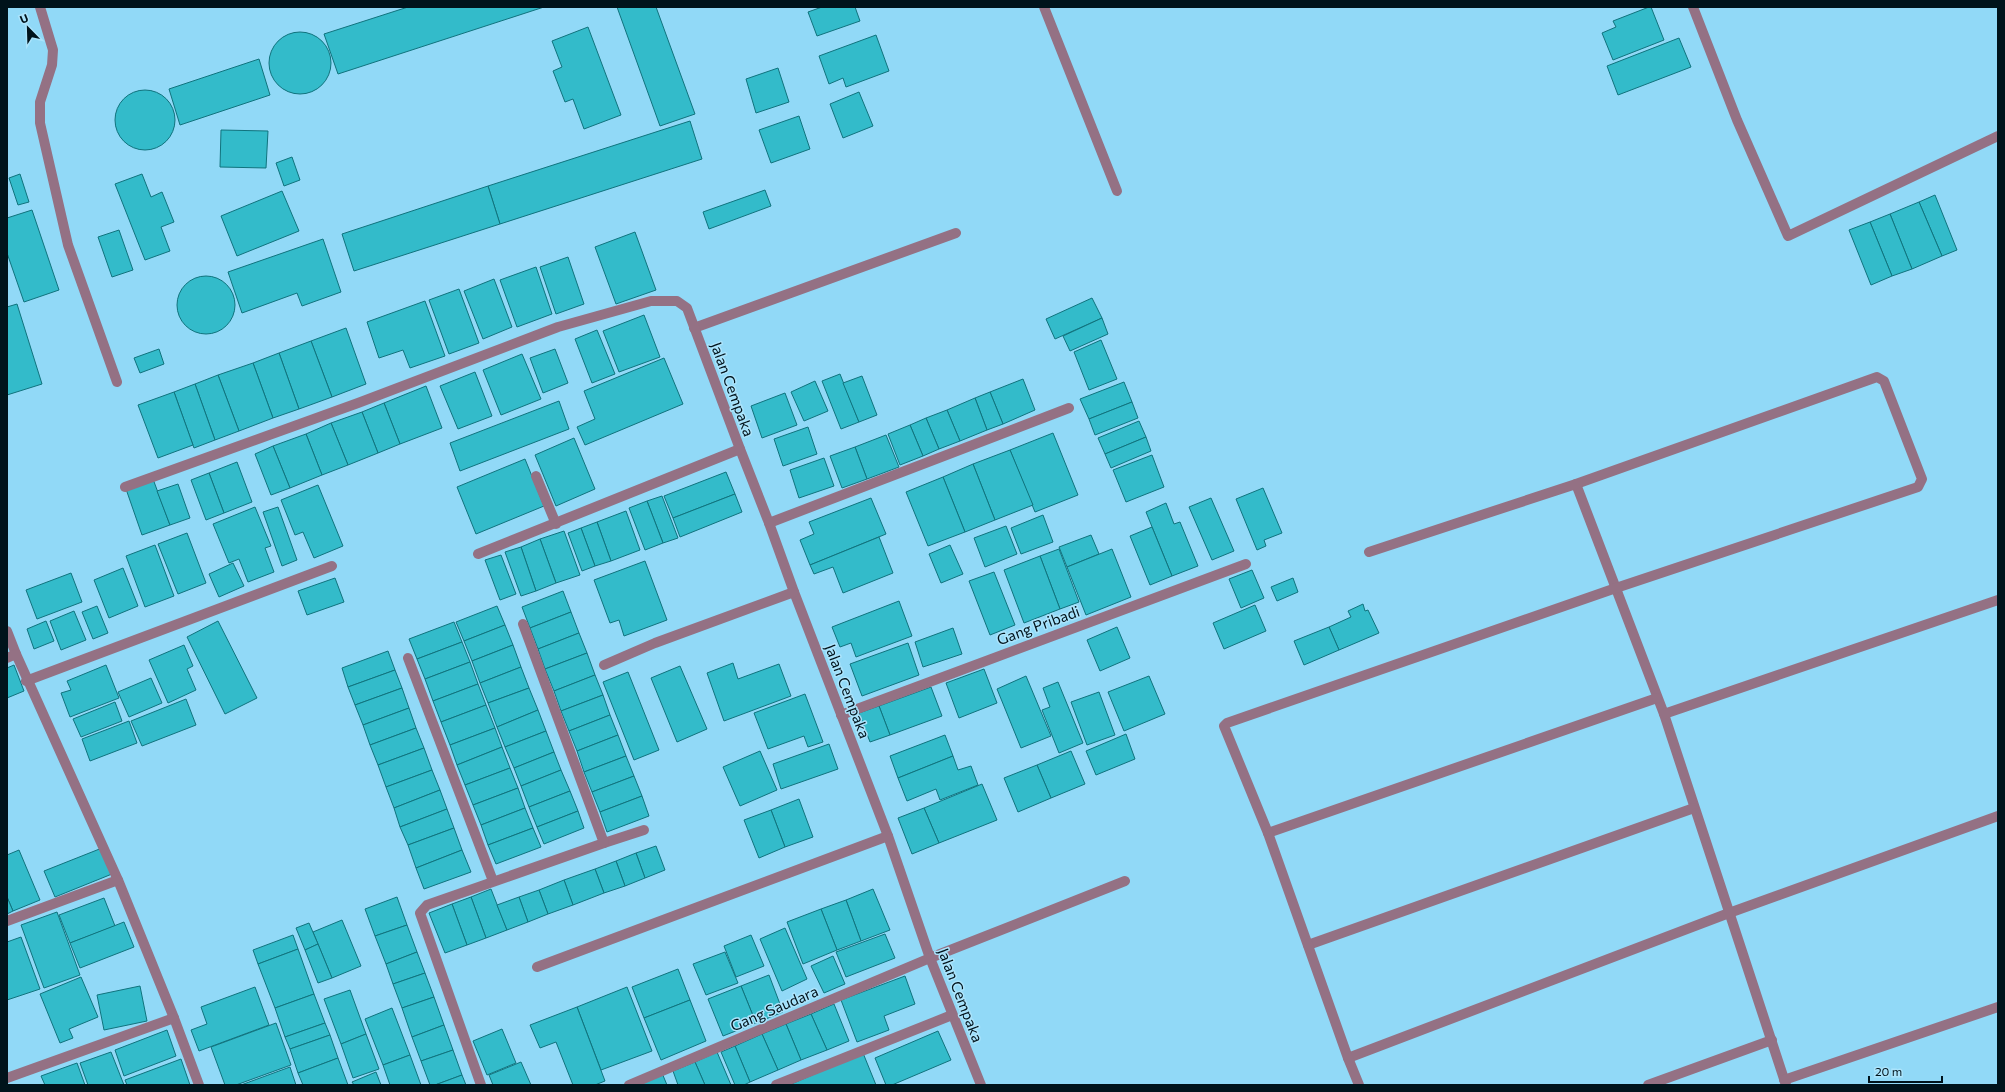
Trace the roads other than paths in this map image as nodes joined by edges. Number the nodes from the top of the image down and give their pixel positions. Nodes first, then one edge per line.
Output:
1 (40, 7) edge
2 (1044, 7) edge
3 (1693, 7) edge
4 (1998, 136) edge
5 (1118, 191) dead end
6 (956, 233) dead end
7 (694, 328) junction
8 (117, 382) dead end
9 (1069, 408) dead end
10 (740, 449) junction
11 (536, 476) dead end
12 (1576, 484) junction
13 (125, 487) dead end
14 (770, 523) junction
15 (556, 524) junction
16 (1369, 552) dead end
17 (478, 554) dead end
18 (1246, 564) dead end
19 (332, 566) dead end
20 (1616, 588) junction
21 (794, 592) junction
22 (1998, 600) edge
23 (524, 624) dead end
24 (7, 631) edge
25 (12, 656) edge
26 (408, 658) dead end
27 (604, 665) dead end
28 (26, 681) junction
29 (1657, 698) junction
30 (1664, 714) junction
31 (841, 715) junction
32 (1694, 808) junction
33 (1998, 816) edge
34 (644, 830) dead end
35 (1268, 833) junction
36 (888, 836) junction
37 (604, 843) junction
38 (118, 880) junction
39 (493, 880) junction
40 (1125, 882) dead end
41 (1729, 913) junction
42 (7, 921) edge
43 (1308, 945) junction
44 (930, 958) junction
45 (537, 967) dead end
46 (1998, 1007) edge
47 (952, 1015) junction
48 (174, 1018) junction
49 (1772, 1040) junction
50 (1348, 1058) junction
51 (7, 1078) edge
52 (1785, 1082) edge
53 (199, 1085) edge
54 (481, 1085) edge
55 (629, 1085) edge
56 (776, 1085) edge
57 (982, 1085) edge
58 (1359, 1085) edge
59 (1648, 1085) edge

1 - 8 street
2 - 5 street
3 - 4 street
6 - 7 street
7 - 10 street, Jalan Cempaka
7 - 13 street, Jalan Cempaka
9 - 14 street
10 - 14 street, Jalan Cempaka
10 - 15 street
11 - 15 street
12 - 16 street
12 - 20 street
12 - 20 street
14 - 21 street, Jalan Cempaka
15 - 17 street
18 - 31 street, Gang Pribadi
19 - 28 street
20 - 29 street
20 - 35 street
21 - 27 street
21 - 31 street, Jalan Cempaka
22 - 30 street
23 - 37 street
24 - 25 street
25 - 28 street
26 - 39 street
28 - 38 street
29 - 30 street
29 - 35 street
30 - 32 street
31 - 36 street, Jalan Cempaka
32 - 41 street
32 - 43 street
33 - 41 street
34 - 37 street
35 - 43 street
36 - 44 street, Jalan Cempaka
36 - 45 street
37 - 39 street
38 - 42 street
38 - 48 street
39 - 54 street
40 - 44 street, Gang Saudara
41 - 49 street
41 - 50 street
43 - 50 street
44 - 47 street, Jalan Cempaka
44 - 55 street, Gang Saudara
46 - 52 street
47 - 56 street
47 - 57 street, Jalan Cempaka
48 - 51 street
48 - 53 street
49 - 52 street
49 - 59 street
50 - 58 street

